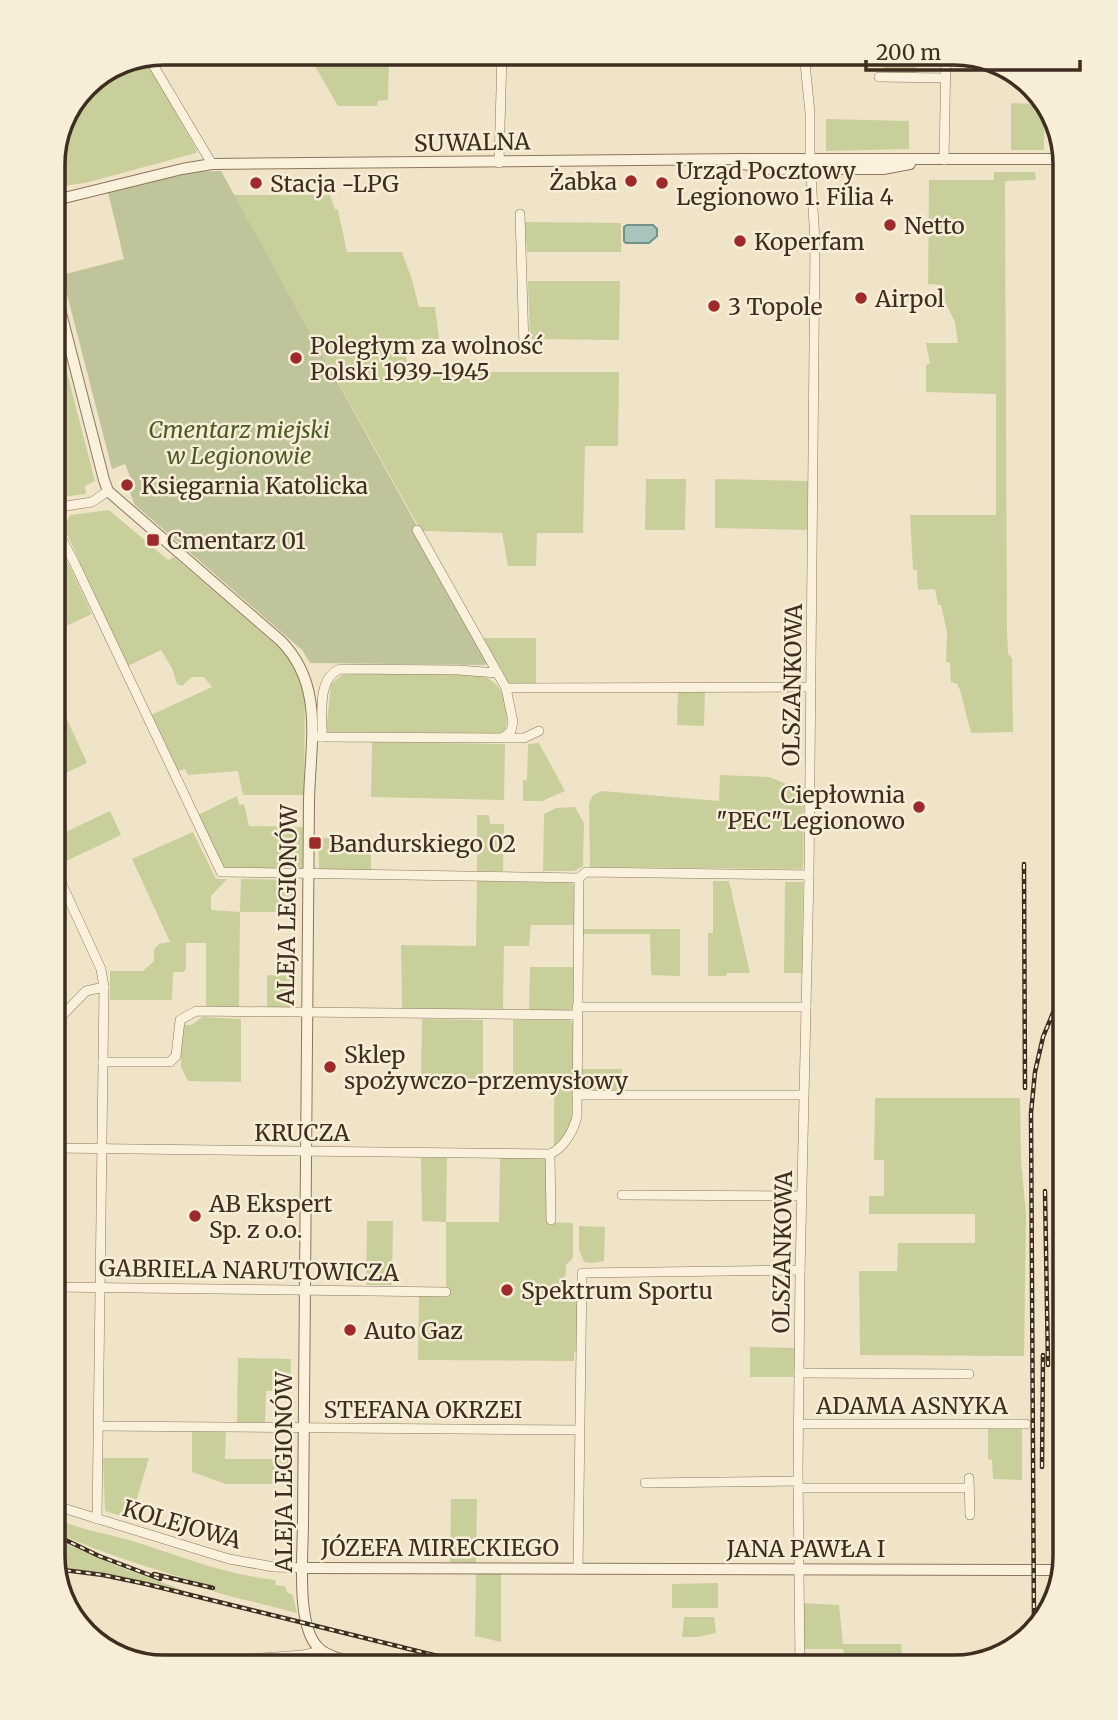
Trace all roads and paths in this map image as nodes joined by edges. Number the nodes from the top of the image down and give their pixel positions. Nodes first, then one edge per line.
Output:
1 (502, 65) edge
2 (805, 65) edge
3 (946, 65) edge
4 (154, 66) edge
5 (879, 77) dead end
6 (946, 78) junction
7 (1053, 159) edge
8 (944, 160) junction
9 (499, 163) junction
10 (212, 164) junction
11 (810, 164) junction
12 (65, 195) edge
13 (520, 214) dead end
14 (65, 328) edge
15 (524, 346) dead end
16 (108, 491) junction
17 (65, 506) edge
18 (417, 530) dead end
19 (65, 545) edge
20 (498, 673) junction
21 (811, 687) junction
22 (506, 688) junction
23 (539, 731) dead end
24 (317, 737) junction
25 (504, 737) junction
26 (309, 874) junction
27 (809, 875) junction
28 (579, 878) junction
29 (65, 891) edge
30 (104, 987) junction
31 (806, 1007) junction
32 (577, 1011) junction
33 (65, 1012) edge
34 (307, 1012) junction
35 (103, 1062) junction
36 (578, 1096) junction
37 (803, 1096) junction
38 (65, 1148) edge
39 (102, 1149) junction
40 (307, 1150) junction
41 (550, 1154) junction
42 (622, 1195) dead end
43 (802, 1196) junction
44 (551, 1220) dead end
45 (800, 1270) junction
46 (65, 1287) edge
47 (100, 1287) junction
48 (306, 1289) junction
49 (446, 1292) dead end
50 (799, 1373) junction
51 (969, 1374) dead end
52 (799, 1424) junction
53 (1026, 1424) dead end
54 (99, 1426) junction
55 (304, 1428) junction
56 (579, 1430) junction
57 (645, 1483) dead end
58 (798, 1485) junction
59 (65, 1510) edge
60 (970, 1515) dead end
61 (97, 1519) junction
62 (303, 1568) junction
63 (578, 1569) junction
64 (798, 1569) junction
65 (1052, 1570) edge
66 (322, 1651) junction
67 (303, 1655) edge
68 (335, 1655) edge
69 (800, 1655) edge

1 - 9 street
2 - 11 street
3 - 6 street
4 - 10 street
5 - 6 street
6 - 8 street
7 - 8 street, SUWALNA
8 - 11 street, SUWALNA
9 - 10 street, SUWALNA
9 - 11 street, SUWALNA
10 - 12 street, SUWALNA
11 - 21 street, OLSZANKOWA
13 - 15 street
14 - 16 street
16 - 17 street
16 - 24 street, ALEJA LEGIONÓW
18 - 20 street
19 - 26 street
20 - 22 street
20 - 24 street
21 - 22 street
21 - 27 street, OLSZANKOWA
22 - 25 street
23 - 25 street
24 - 25 street
24 - 26 street, ALEJA LEGIONÓW
26 - 28 street
26 - 34 street, ALEJA LEGIONÓW
27 - 28 street
27 - 31 street, OLSZANKOWA
28 - 32 street
29 - 30 street
30 - 33 street
30 - 35 street
31 - 32 street
31 - 37 street, OLSZANKOWA
32 - 34 street
32 - 36 street
34 - 35 street
34 - 40 street, ALEJA LEGIONÓW
35 - 39 street
36 - 37 street
36 - 41 street
37 - 43 street, OLSZANKOWA
38 - 39 street, KRUCZA
39 - 40 street, KRUCZA
39 - 47 street
40 - 41 street, KRUCZA
40 - 48 street, ALEJA LEGIONÓW
41 - 44 street
42 - 43 street
43 - 45 street, OLSZANKOWA
45 - 50 street, OLSZANKOWA
45 - 56 street
46 - 47 street, GABRIELA NARUTOWICZA
47 - 48 street, GABRIELA NARUTOWICZA
47 - 54 street
48 - 49 street, GABRIELA NARUTOWICZA
48 - 55 street, ALEJA LEGIONÓW
50 - 51 street
50 - 52 street, OLSZANKOWA
52 - 53 street, ADAMA ASNYKA
52 - 58 street, OLSZANKOWA
54 - 55 street, STEFANA OKRZEI
54 - 61 street
55 - 56 street, STEFANA OKRZEI
55 - 62 street, ALEJA LEGIONÓW
56 - 63 street
57 - 58 street
58 - 60 street
58 - 64 street, OLSZANKOWA
59 - 61 street, KOLEJOWA
61 - 62 street, KOLEJOWA
62 - 63 street, JÓZEFA MIRECKIEGO
62 - 66 street, ALEJA LEGIONÓW
63 - 64 street, JANA PAWŁA I
64 - 65 street, JANA PAWŁA I
64 - 69 street, OLSZANKOWA
66 - 67 street
66 - 68 street

